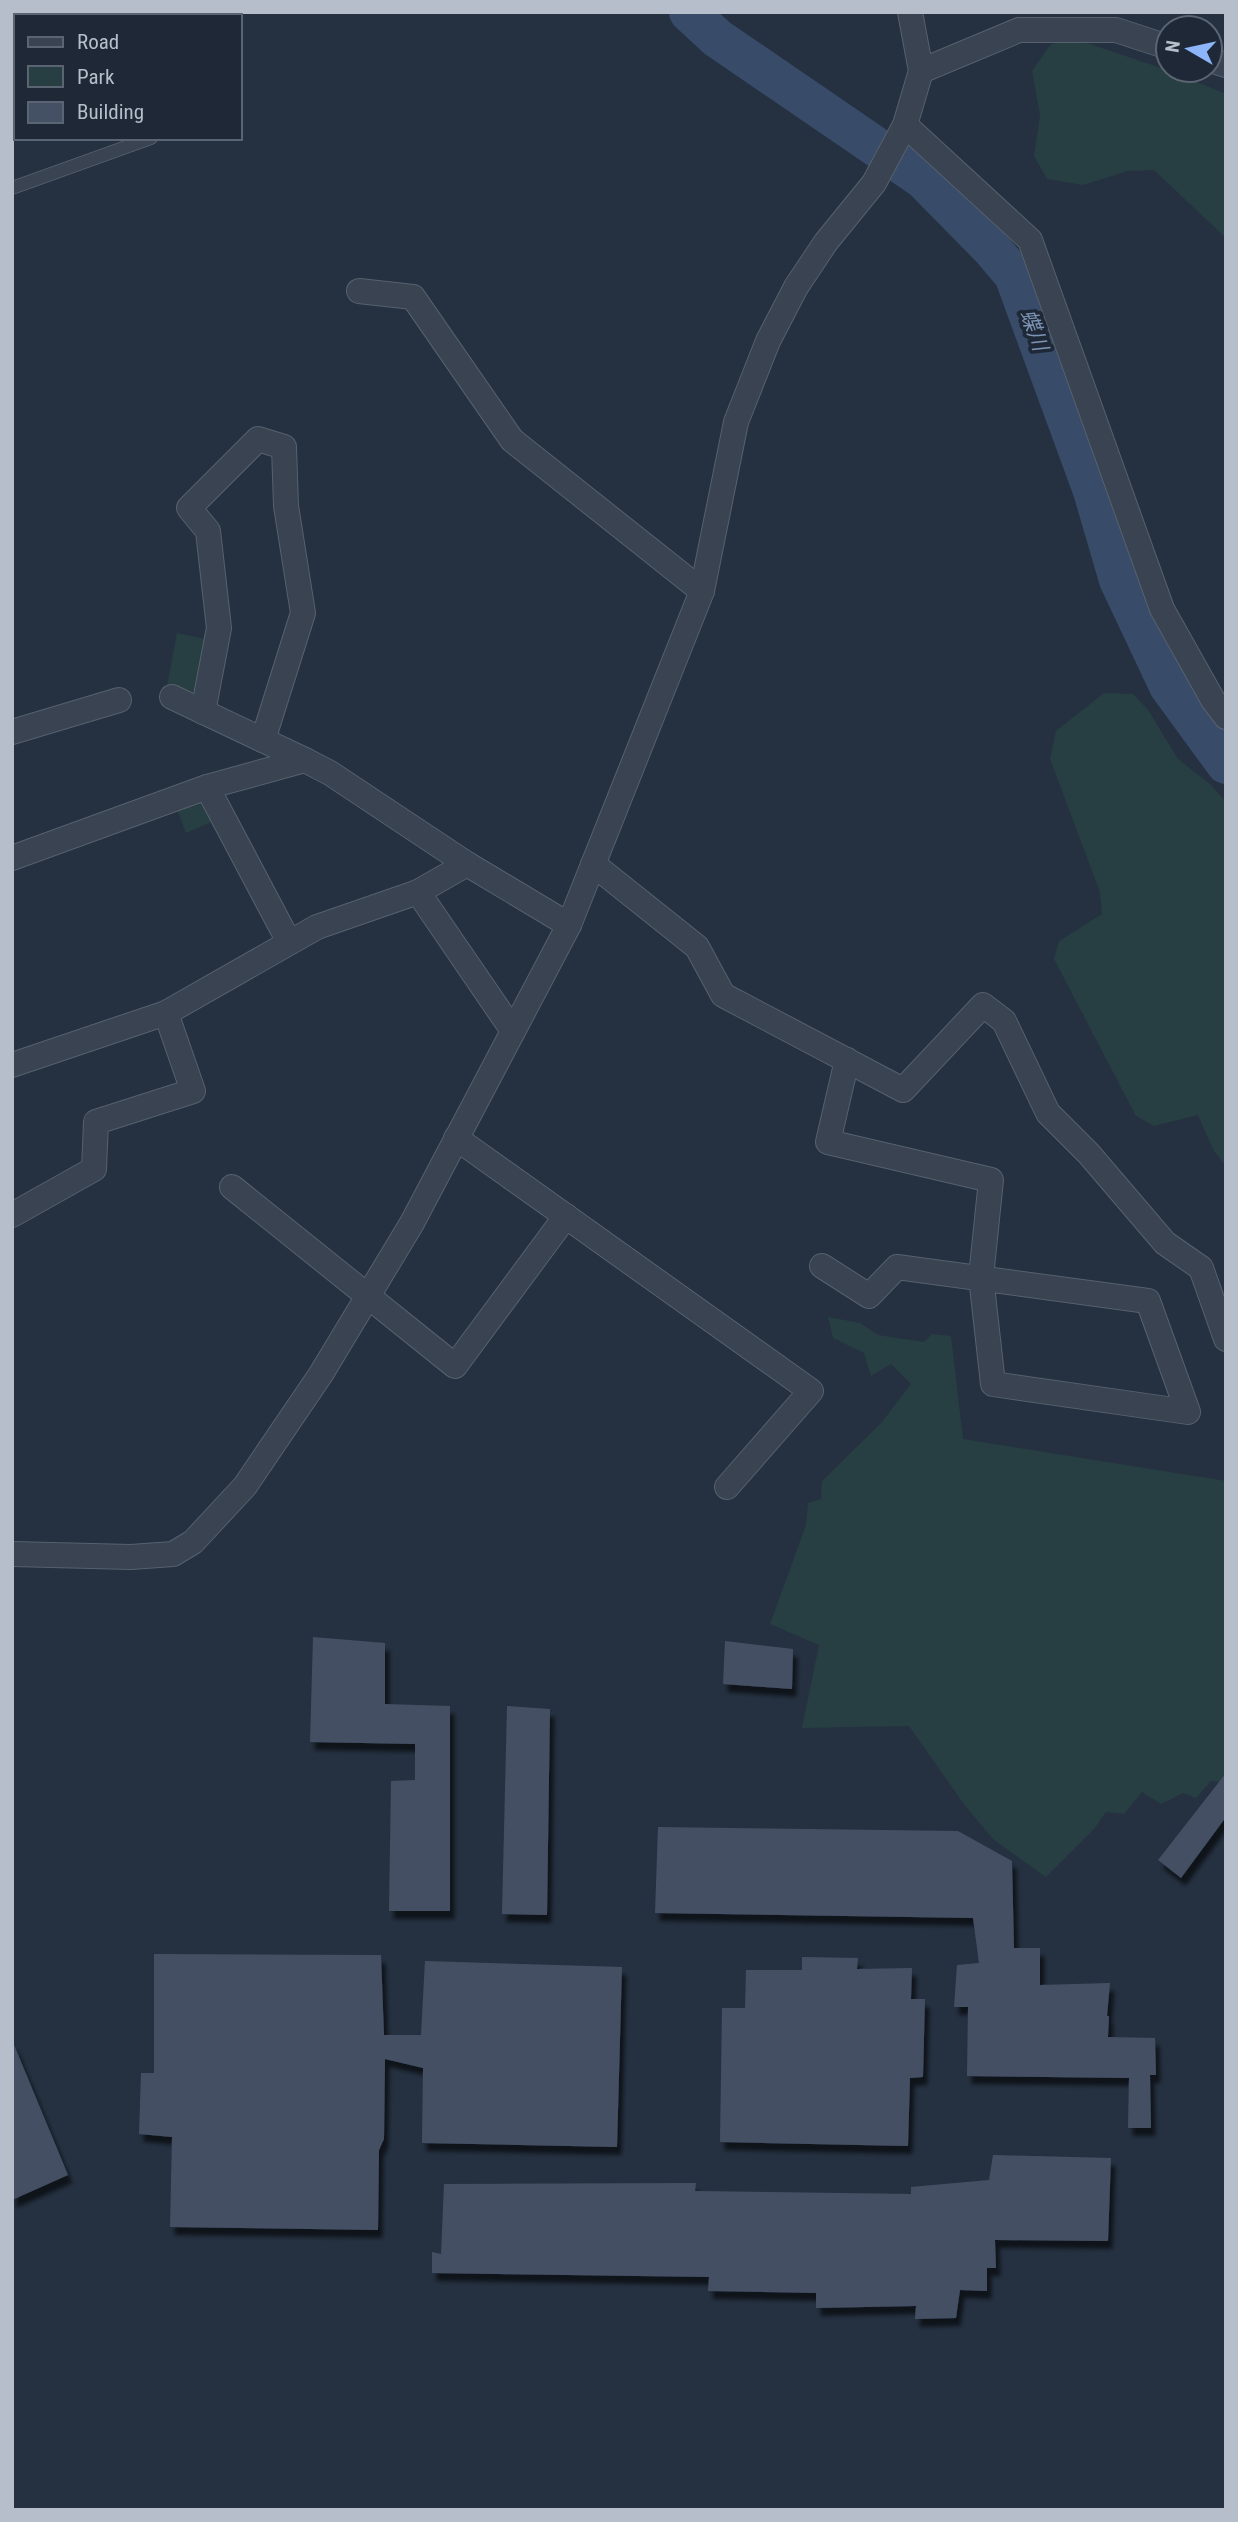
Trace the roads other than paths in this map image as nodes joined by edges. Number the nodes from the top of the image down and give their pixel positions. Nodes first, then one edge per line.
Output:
1 (910, 12) edge
2 (1132, 12) edge
3 (1116, 30) junction
4 (1154, 42) edge
5 (921, 71) junction
6 (905, 125) junction
7 (146, 140) edge
8 (12, 187) edge
9 (359, 291) dead end
10 (702, 591) junction
11 (172, 696) dead end
12 (119, 700) dead end
13 (204, 712) junction
14 (1226, 717) edge
15 (12, 732) edge
16 (263, 740) junction
17 (305, 760) junction
18 (207, 787) junction
19 (12, 858) edge
20 (467, 864) junction
21 (593, 864) junction
22 (418, 892) junction
23 (569, 925) junction
24 (289, 942) junction
25 (166, 1013) junction
26 (513, 1031) junction
27 (847, 1060) junction
28 (12, 1065) edge
29 (456, 1138) junction
30 (232, 1187) dead end
31 (12, 1215) edge
32 (566, 1216) junction
33 (822, 1266) dead end
34 (981, 1277) junction
35 (369, 1295) junction
36 (1226, 1339) edge
37 (727, 1487) dead end
38 (12, 1554) edge

1 - 5 street
2 - 3 street
3 - 4 street
3 - 5 street
5 - 6 street
6 - 10 street
6 - 14 street
7 - 8 lane
9 - 10 street
10 - 21 street
11 - 13 street
12 - 15 street
13 - 16 street
13 - 16 street
16 - 17 street
17 - 18 street
17 - 20 street
18 - 19 street
18 - 24 street
20 - 22 street
20 - 23 street
21 - 23 street
21 - 27 street
22 - 24 street
22 - 26 street
23 - 26 street
24 - 25 street
25 - 28 street
25 - 31 street
26 - 29 street
27 - 34 street
27 - 36 street
29 - 32 street
29 - 35 street
30 - 35 street
32 - 35 street
32 - 37 street
33 - 34 street
34 - 34 street
35 - 38 street

